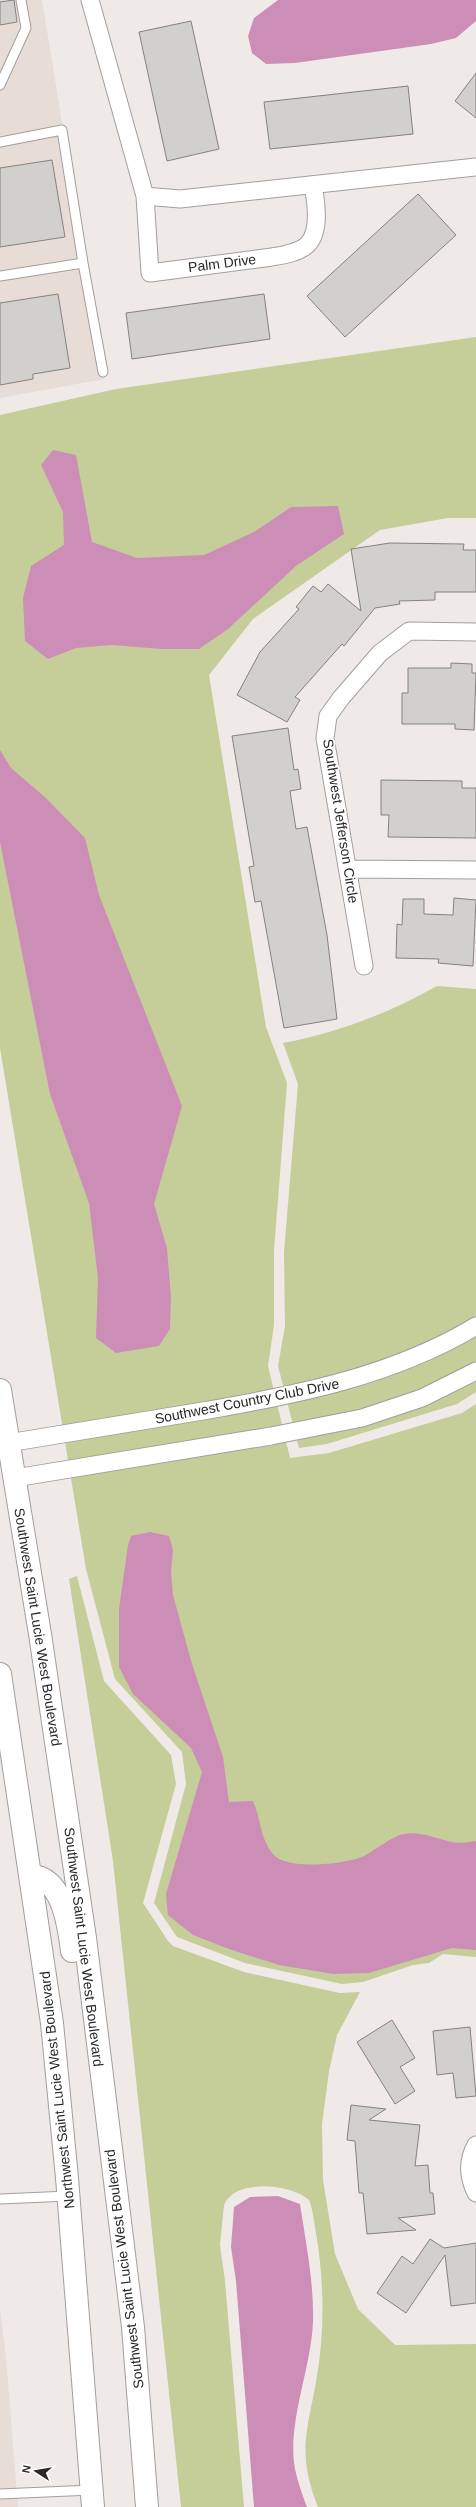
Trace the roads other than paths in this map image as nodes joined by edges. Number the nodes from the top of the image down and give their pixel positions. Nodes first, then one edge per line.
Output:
1 (21, 0) edge
2 (90, 0) edge
3 (0, 85) edge
4 (0, 142) edge
5 (476, 167) edge
6 (313, 185) junction
7 (145, 196) junction
8 (83, 263) junction
9 (0, 276) edge
10 (103, 372) dead end
11 (476, 632) edge
12 (349, 869) junction
13 (476, 870) edge
14 (364, 966) dead end
15 (476, 1326) edge
16 (476, 1371) edge
17 (0, 1390) edge
18 (4, 1443) edge
19 (7, 1479) edge
20 (0, 1674) edge
21 (31, 1876) junction
22 (108, 2132) junction
23 (476, 2145) edge
24 (476, 2194) edge
25 (69, 2196) junction
26 (0, 2199) edge
27 (0, 2494) edge
28 (92, 2498) edge
29 (147, 2507) edge

1 - 3 lane
2 - 7 street, Palm Drive
4 - 8 lane
5 - 6 street
6 - 7 street
6 - 7 street, Palm Drive
8 - 9 lane
8 - 10 lane
11 - 12 street, Southwest Jefferson Circle
12 - 13 street
12 - 14 street, Southwest Jefferson Circle
15 - 18 street, Southwest Country Club Drive
16 - 19 street
17 - 18 main road, Southwest Saint Lucie West Boulevard
18 - 19 main road, Southwest Saint Lucie West Boulevard
19 - 22 main road, Southwest Saint Lucie West Boulevard
20 - 21 main road, Northwest Saint Lucie West Boulevard
21 - 22 main road
21 - 25 main road, Northwest Saint Lucie West Boulevard
22 - 29 main road, Southwest Saint Lucie West Boulevard
23 - 24 street
25 - 26 lane
25 - 28 main road, Northwest Saint Lucie West Boulevard
27 - 28 lane

